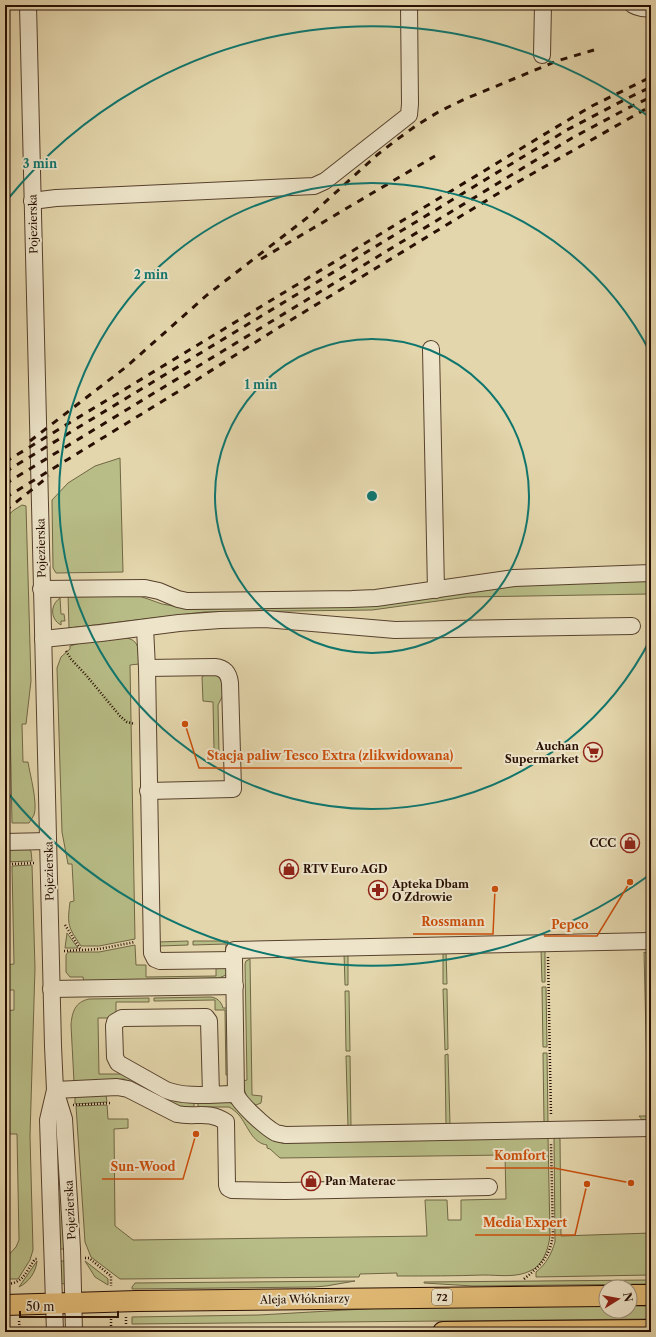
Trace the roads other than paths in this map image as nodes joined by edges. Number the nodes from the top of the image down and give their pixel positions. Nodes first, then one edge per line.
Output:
1 (28, 5) edge
2 (409, 5) edge
3 (542, 5) edge
4 (633, 5) edge
5 (651, 8) edge
6 (542, 55) dead end
7 (32, 201) junction
8 (432, 349) dead end
9 (651, 573) edge
10 (42, 589) junction
11 (436, 590) junction
12 (632, 626) dead end
13 (144, 628) junction
14 (43, 639) junction
15 (146, 668) junction
16 (148, 790) junction
17 (48, 841) junction
18 (5, 842) edge
19 (651, 941) edge
20 (234, 955) junction
21 (235, 986) junction
22 (51, 990) junction
23 (55, 1090) junction
24 (211, 1094) junction
25 (236, 1094) junction
26 (651, 1128) edge
27 (489, 1187) dead end
28 (638, 1295) edge
29 (651, 1295) edge
30 (598, 1296) edge
31 (64, 1303) junction
32 (5, 1304) edge
33 (651, 1330) edge
34 (628, 1331) edge
35 (55, 1332) edge
36 (74, 1332) edge
37 (443, 1332) edge

1 - 7 street, Pojezierska
2 - 7 street
3 - 6 street
4 - 5 street
7 - 10 street, Pojezierska
8 - 11 street
9 - 11 street
10 - 11 street
10 - 14 street, Pojezierska
12 - 13 street
13 - 14 street
13 - 15 street
14 - 17 street, Pojezierska
15 - 16 street
15 - 16 street
16 - 20 street
17 - 18 street
17 - 22 street, Pojezierska
19 - 20 street
20 - 21 street
21 - 22 street
21 - 25 street
22 - 23 street, Pojezierska
23 - 27 street
23 - 31 street, Pojezierska
24 - 24 street
24 - 25 street
25 - 26 street
28 - 29 main road
30 - 31 main road, Aleja Włókniarzy / 72
31 - 32 main road, Aleja Włókniarzy / 72
31 - 35 street, Pojezierska
31 - 36 street, Pojezierska
33 - 34 main road
34 - 37 main road

